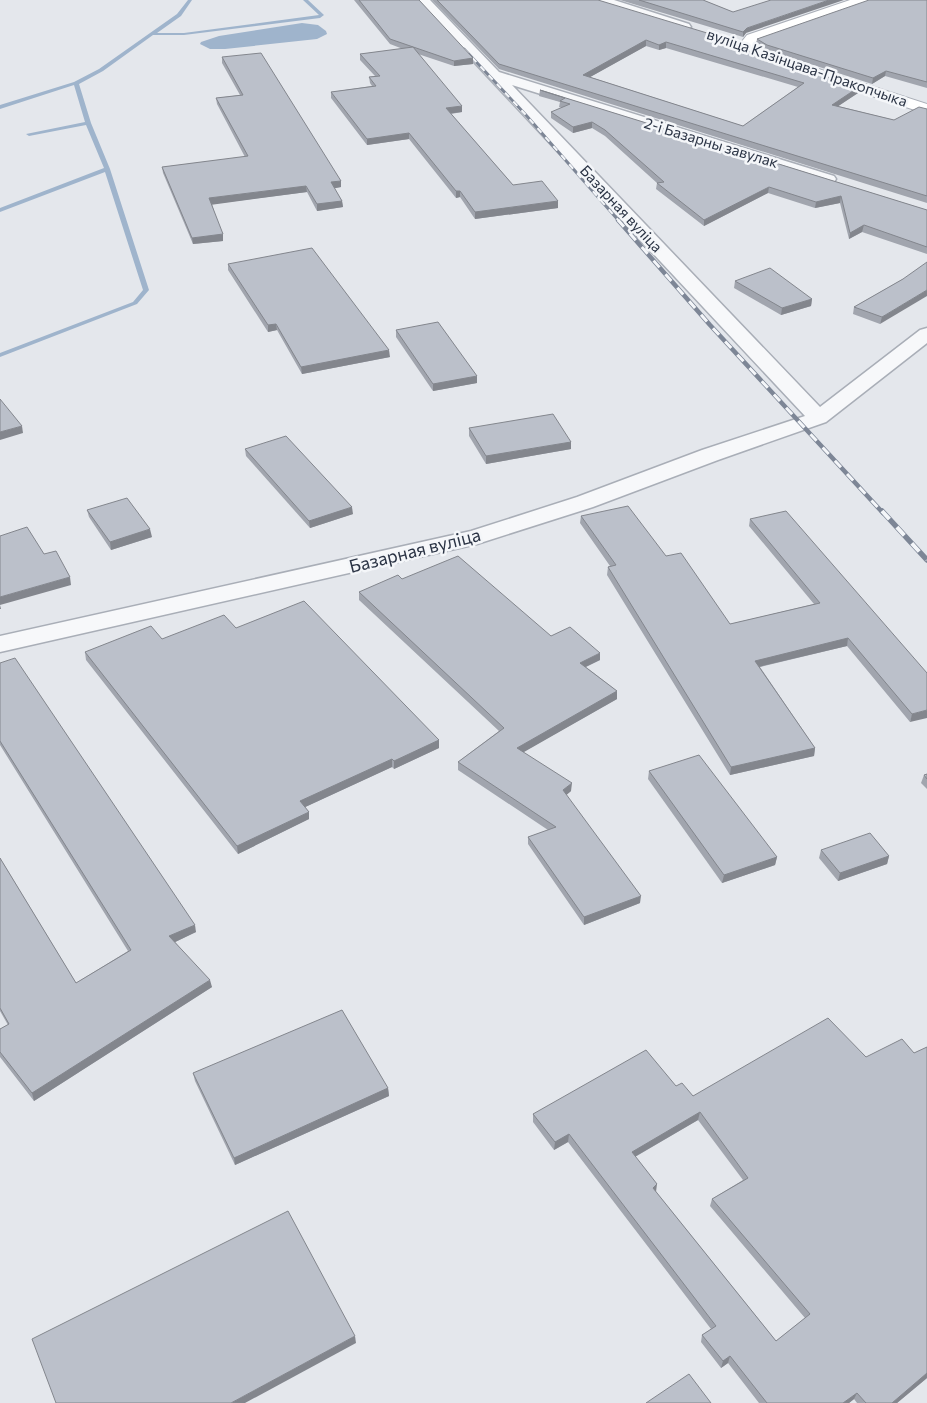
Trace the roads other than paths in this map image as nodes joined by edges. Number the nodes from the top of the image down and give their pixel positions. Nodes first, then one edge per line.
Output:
1 (423, 0) edge
2 (601, 0) edge
3 (864, 0) edge
4 (695, 30) edge
5 (731, 41) edge
6 (746, 45) junction
7 (496, 76) junction
8 (927, 109) edge
9 (843, 184) edge
10 (927, 334) edge
11 (819, 418) junction
12 (0, 644) edge

1 - 7 street, Базарная вуліца
2 - 4 street, вуліца Казінцава-Пракопчыка
3 - 6 street
5 - 6 street, вуліца Казінцава-Пракопчыка
6 - 8 street, вуліца Казінцава-Пракопчыка
7 - 9 street, 2-і Базарны завулак
7 - 11 street, Базарная вуліца
10 - 11 street, Базарная вуліца
11 - 12 street, Базарная вуліца

